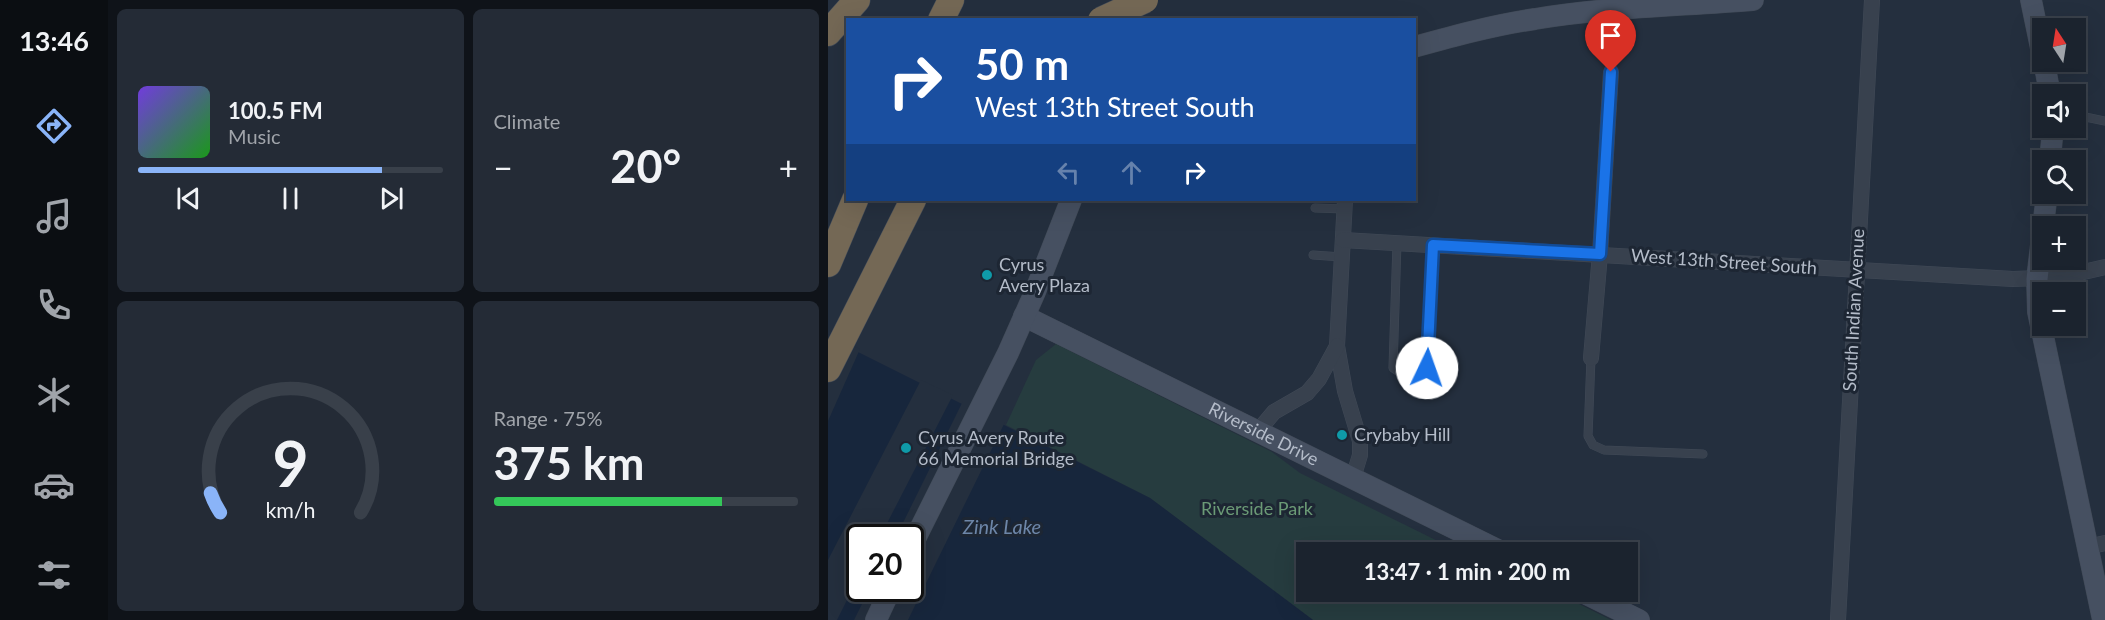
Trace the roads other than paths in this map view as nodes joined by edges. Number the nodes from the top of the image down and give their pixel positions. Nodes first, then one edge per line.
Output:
1 (857, 0) edge
2 (940, 0) edge
3 (951, 0) edge
4 (1145, 0) edge
5 (1753, 0) edge
6 (1872, 0) edge
7 (2031, 0) edge
8 (932, 18) edge
9 (942, 18) edge
10 (1105, 18) edge
11 (1139, 18) edge
12 (2035, 18) edge
13 (832, 29) edge
14 (1416, 46) edge
15 (1611, 72) dead end
16 (2086, 118) edge
17 (2105, 121) edge
18 (855, 201) edge
19 (1071, 201) edge
20 (1345, 204) edge
21 (1315, 208) dead end
22 (908, 210) edge
23 (1343, 240) junction
24 (1397, 243) junction
25 (1433, 245) junction
26 (1600, 254) junction
27 (1313, 255) dead end
28 (1342, 257) junction
29 (828, 264) edge
30 (2105, 267) edge
31 (1856, 270) junction
32 (2038, 270) edge
33 (2037, 279) junction
34 (1024, 316) junction
35 (1337, 346) junction
36 (1591, 358) joint
37 (828, 369) edge
38 (1258, 431) junction
39 (1703, 454) dead end
40 (1353, 478) junction
41 (922, 524) edge
42 (1482, 542) edge
43 (2096, 545) edge
44 (884, 602) edge
45 (1602, 602) edge
46 (876, 620) edge
47 (1639, 620) edge
48 (1838, 620) edge
49 (2103, 620) edge

1 - 13 highway
2 - 8 highway
3 - 9 highway
4 - 10 highway, bridge
4 - 11 street
5 - 14 street
6 - 31 street, South Indian Avenue
7 - 12 street
15 - 26 street
16 - 17 lane
18 - 29 highway
19 - 34 street
20 - 21 lane
20 - 23 street
22 - 37 highway
23 - 24 street, West 13th Street South
23 - 28 street
24 - 25 street, West 13th Street South
24 - 25 lane
25 - 26 street, West 13th Street South
26 - 31 street, West 13th Street South
26 - 36 street
27 - 28 lane
28 - 35 street
30 - 33 street, West 13th Street South
31 - 33 street, West 13th Street South
31 - 48 street, South Indian Avenue
32 - 33 street
33 - 43 street
34 - 38 street, Riverside Drive
34 - 41 street
35 - 38 street
35 - 40 street
36 - 39 lane
38 - 40 street, Riverside Drive
40 - 42 street, Riverside Drive
43 - 49 street
44 - 46 street
45 - 47 street

